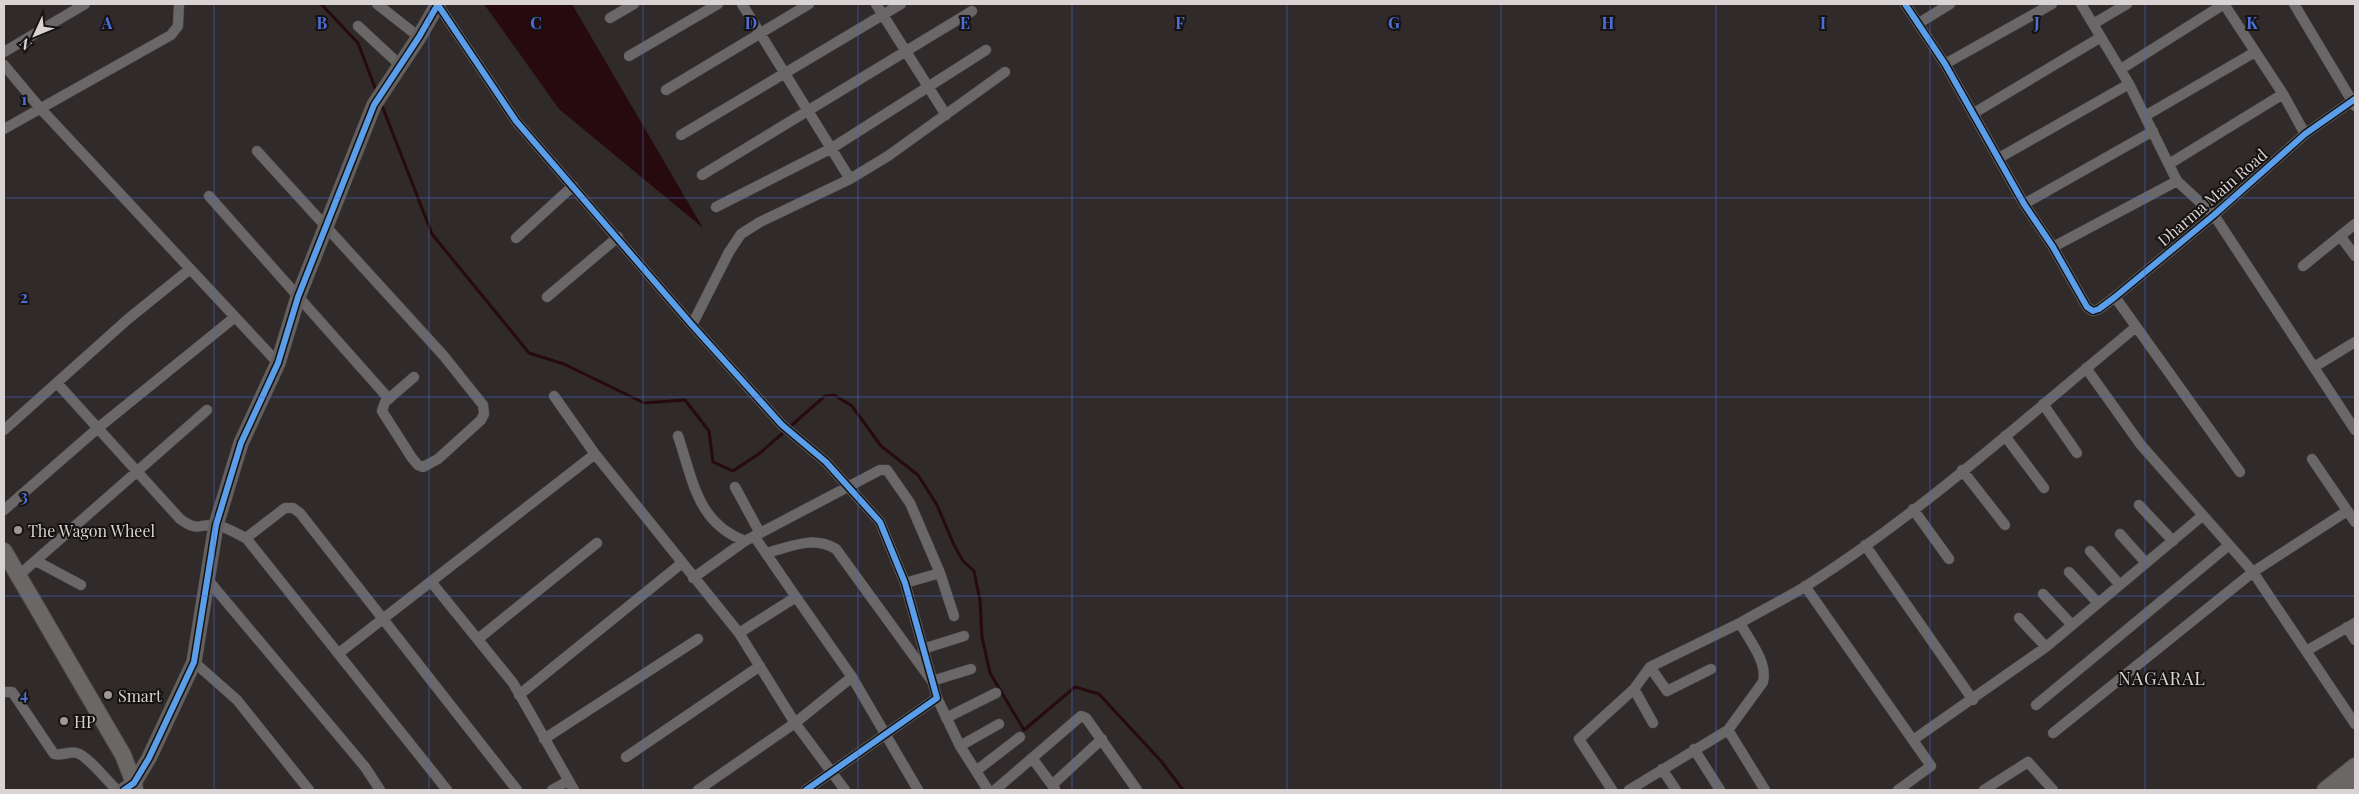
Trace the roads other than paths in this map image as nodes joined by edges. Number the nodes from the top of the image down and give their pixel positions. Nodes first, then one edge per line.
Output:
1 (85, 4) edge
2 (179, 4) edge
3 (377, 4) edge
4 (438, 4) edge
5 (634, 4) edge
6 (718, 4) edge
7 (742, 4) edge
8 (809, 4) edge
9 (876, 4) edge
10 (901, 4) edge
11 (1905, 4) edge
12 (1950, 4) edge
13 (2052, 4) edge
14 (2081, 4) edge
15 (2127, 4) edge
16 (2224, 4) edge
17 (2294, 4) edge
18 (972, 11) dead end
19 (883, 15) junction
20 (610, 18) dead end
21 (1919, 23) junction
22 (2093, 24) junction
23 (358, 26) dead end
24 (760, 32) junction
25 (2100, 37) junction
26 (419, 38) junction
27 (986, 50) dead end
28 (4, 52) edge
29 (906, 52) junction
30 (2255, 52) junction
31 (629, 56) dead end
32 (1945, 64) junction
33 (4, 65) edge
34 (400, 65) junction
35 (2121, 69) junction
36 (1005, 72) dead end
37 (786, 74) junction
38 (2129, 84) junction
39 (928, 87) junction
40 (666, 90) dead end
41 (2283, 94) junction
42 (2354, 103) edge
43 (40, 108) junction
44 (808, 111) junction
45 (1974, 113) junction
46 (946, 115) junction
47 (2145, 116) junction
48 (4, 129) edge
49 (2153, 131) junction
50 (2305, 134) junction
51 (681, 135) dead end
52 (832, 148) junction
53 (257, 151) dead end
54 (1999, 158) junction
55 (2169, 164) junction
56 (702, 175) dead end
57 (850, 179) junction
58 (2177, 181) junction
59 (573, 186) junction
60 (209, 196) dead end
61 (2024, 204) junction
62 (716, 207) dead end
63 (2214, 214) junction
64 (2355, 224) edge
65 (326, 228) junction
66 (618, 237) junction
67 (2341, 237) junction
68 (516, 238) dead end
69 (2053, 247) junction
70 (2355, 256) edge
71 (2303, 266) dead end
72 (190, 269) junction
73 (298, 297) junction
74 (547, 297) dead end
75 (2115, 297) junction
76 (235, 317) junction
77 (692, 325) junction
78 (2136, 327) junction
79 (2355, 342) edge
80 (278, 363) junction
81 (2314, 367) junction
82 (2086, 368) junction
83 (414, 377) dead end
84 (57, 383) junction
85 (554, 396) dead end
86 (389, 399) junction
87 (2043, 404) junction
88 (208, 410) dead end
89 (98, 428) junction
90 (4, 430) edge
91 (2355, 430) edge
92 (678, 436) dead end
93 (2005, 436) junction
94 (2077, 453) dead end
95 (595, 454) junction
96 (2312, 460) dead end
97 (1962, 470) junction
98 (138, 472) junction
99 (2240, 472) dead end
100 (735, 487) dead end
101 (849, 487) junction
102 (2044, 488) dead end
103 (2138, 505) dead end
104 (1913, 509) junction
105 (4, 510) edge
106 (2347, 511) junction
107 (2202, 516) junction
108 (2355, 522) edge
109 (216, 525) junction
110 (2005, 525) dead end
111 (2120, 534) dead end
112 (753, 537) junction
113 (246, 538) junction
114 (2173, 541) junction
115 (597, 544) dead end
116 (1865, 545) junction
117 (2230, 545) junction
118 (4, 551) edge
119 (2090, 551) dead end
120 (766, 553) junction
121 (1949, 559) dead end
122 (36, 561) junction
123 (682, 563) junction
124 (2146, 563) junction
125 (2069, 572) dead end
126 (2253, 572) junction
127 (940, 573) junction
128 (11, 574) edge
129 (693, 578) junction
130 (208, 580) junction
131 (432, 583) junction
132 (905, 583) junction
133 (81, 584) dead end
134 (2120, 585) junction
135 (1805, 586) junction
136 (2043, 594) dead end
137 (796, 597) junction
138 (2098, 603) junction
139 (954, 616) dead end
140 (2019, 618) dead end
141 (384, 619) junction
142 (1740, 622) junction
143 (2072, 625) junction
144 (2351, 625) edge
145 (739, 633) junction
146 (964, 636) dead end
147 (698, 638) dead end
148 (478, 639) junction
149 (2355, 640) edge
150 (2046, 647) junction
151 (924, 649) junction
152 (2306, 651) junction
153 (339, 653) junction
154 (194, 662) junction
155 (760, 666) junction
156 (1650, 667) junction
157 (971, 669) dead end
158 (1711, 669) dead end
159 (852, 678) junction
160 (932, 681) junction
161 (1634, 689) junction
162 (4, 692) edge
163 (996, 693) dead end
164 (519, 695) junction
165 (937, 698) junction
166 (1973, 700) junction
167 (2036, 705) dead end
168 (946, 718) junction
169 (795, 723) junction
170 (1653, 723) dead end
171 (999, 724) dead end
172 (2355, 724) edge
173 (1728, 730) junction
174 (886, 734) junction
175 (2053, 734) dead end
176 (1020, 737) dead end
177 (544, 739) junction
178 (1102, 740) junction
179 (1913, 740) junction
180 (960, 746) junction
181 (1694, 749) junction
182 (626, 758) dead end
183 (1032, 758) junction
184 (2355, 766) edge
185 (1662, 769) junction
186 (833, 772) junction
187 (976, 772) junction
188 (568, 780) junction
189 (129, 788) edge
190 (1054, 788) edge
191 (117, 790) edge
192 (309, 790) edge
193 (380, 790) edge
194 (448, 790) edge
195 (517, 790) edge
196 (552, 790) edge
197 (574, 790) edge
198 (698, 790) edge
199 (806, 790) edge
200 (845, 790) edge
201 (918, 790) edge
202 (988, 790) edge
203 (995, 790) edge
204 (1137, 790) edge
205 (1612, 790) edge
206 (1630, 790) edge
207 (1676, 790) edge
208 (1720, 790) edge
209 (1765, 790) edge
210 (1898, 790) edge
211 (1984, 790) edge
212 (2052, 790) edge
213 (2326, 790) edge

1 - 28 street
2 - 43 street
3 - 26 street
4 - 26 street
4 - 59 street
5 - 20 street
6 - 31 street
7 - 24 street
8 - 24 street
9 - 19 street
10 - 19 street
11 - 21 street
12 - 21 street
13 - 32 street
14 - 22 street
15 - 22 street
16 - 30 street
16 - 35 street
17 - 42 street
18 - 29 street
19 - 29 street
19 - 37 street
21 - 32 street
22 - 25 street
23 - 34 street
24 - 37 street
24 - 40 street
25 - 35 street
25 - 45 street
26 - 34 street
27 - 39 street
29 - 39 street
29 - 44 street
30 - 41 street
30 - 47 street
32 - 45 street
33 - 43 street
34 - 65 street
35 - 38 street
36 - 46 street
37 - 44 street
37 - 51 street
38 - 47 street
38 - 54 street
39 - 46 street
39 - 52 street
41 - 50 street
41 - 55 street
42 - 50 street, Dharma Main Road
43 - 48 street
43 - 72 street
44 - 52 street
44 - 56 street
45 - 54 street
46 - 57 street
47 - 49 street
49 - 55 street
49 - 61 street
50 - 63 street, Dharma Main Road
52 - 57 street
52 - 62 street
53 - 65 street
54 - 61 street
55 - 58 street
57 - 77 street
58 - 63 street
58 - 69 street
59 - 66 street
59 - 68 street
60 - 73 street
61 - 69 street
63 - 75 street, Dharma Main Road
63 - 81 street
64 - 67 street
65 - 73 street
65 - 86 street
66 - 74 street
66 - 77 street
67 - 70 street
67 - 71 street
69 - 75 street, Dharma Main Road
72 - 76 street
72 - 84 street
73 - 80 street
73 - 86 street
75 - 78 street
76 - 80 street
76 - 89 street
77 - 101 street
78 - 82 street
78 - 99 street
79 - 81 street
80 - 109 street
81 - 91 street
82 - 87 street
82 - 107 street
83 - 86 street
84 - 89 street
84 - 90 street
85 - 95 street
87 - 93 street
87 - 94 street
88 - 98 street
89 - 98 street
89 - 105 street
92 - 112 street
93 - 97 street
93 - 102 street
95 - 123 street
95 - 131 street
96 - 106 street
97 - 104 street
97 - 110 street
98 - 109 street
98 - 122 street
100 - 112 street
101 - 112 street
101 - 127 street
101 - 132 street
103 - 114 street
104 - 116 street
104 - 121 street
106 - 108 street
106 - 126 street
107 - 114 street
107 - 117 street
109 - 113 street
109 - 130 street
111 - 124 street
112 - 120 street
112 - 129 street
113 - 141 street
113 - 153 street
114 - 124 street
115 - 148 street
116 - 135 street
116 - 166 street
117 - 126 street
117 - 167 street
118 - 128 main road
119 - 134 street
120 - 137 street
120 - 160 street
122 - 128 street
122 - 133 street
123 - 129 street
123 - 164 street
124 - 134 street
125 - 138 street
126 - 152 street
126 - 175 street
127 - 132 street
127 - 139 street
128 - 189 main road
129 - 145 street
130 - 154 street
130 - 193 street
131 - 141 street
131 - 148 street
132 - 151 street
134 - 138 street
135 - 142 street
135 - 179 street
136 - 143 street
137 - 145 street
137 - 159 street
138 - 143 street
140 - 150 street
141 - 153 street
141 - 195 street
142 - 156 street
142 - 173 street
143 - 150 street
144 - 149 street
144 - 152 street
145 - 155 street
146 - 151 street
147 - 177 street
148 - 164 street
150 - 166 street
151 - 160 street
152 - 172 street
153 - 194 street
154 - 189 street
154 - 192 street
155 - 169 street
155 - 182 street
156 - 158 street
156 - 161 street
157 - 160 street
159 - 169 street
159 - 174 street
160 - 165 street
161 - 170 street
161 - 205 street
162 - 191 street
163 - 168 street
164 - 177 street
165 - 168 street
165 - 174 street
166 - 179 street
168 - 180 street
169 - 186 street
169 - 198 street
171 - 180 street
173 - 181 street
173 - 209 street
174 - 186 street
174 - 201 street
176 - 187 street
177 - 188 street
178 - 183 street
178 - 190 street
178 - 204 street
179 - 210 street
180 - 187 street
181 - 185 street
181 - 208 street
183 - 190 street
183 - 203 street
184 - 213 main road
185 - 206 street
185 - 207 street
186 - 199 street
186 - 200 street
187 - 202 street
188 - 196 street
188 - 197 street
211 - 212 street

